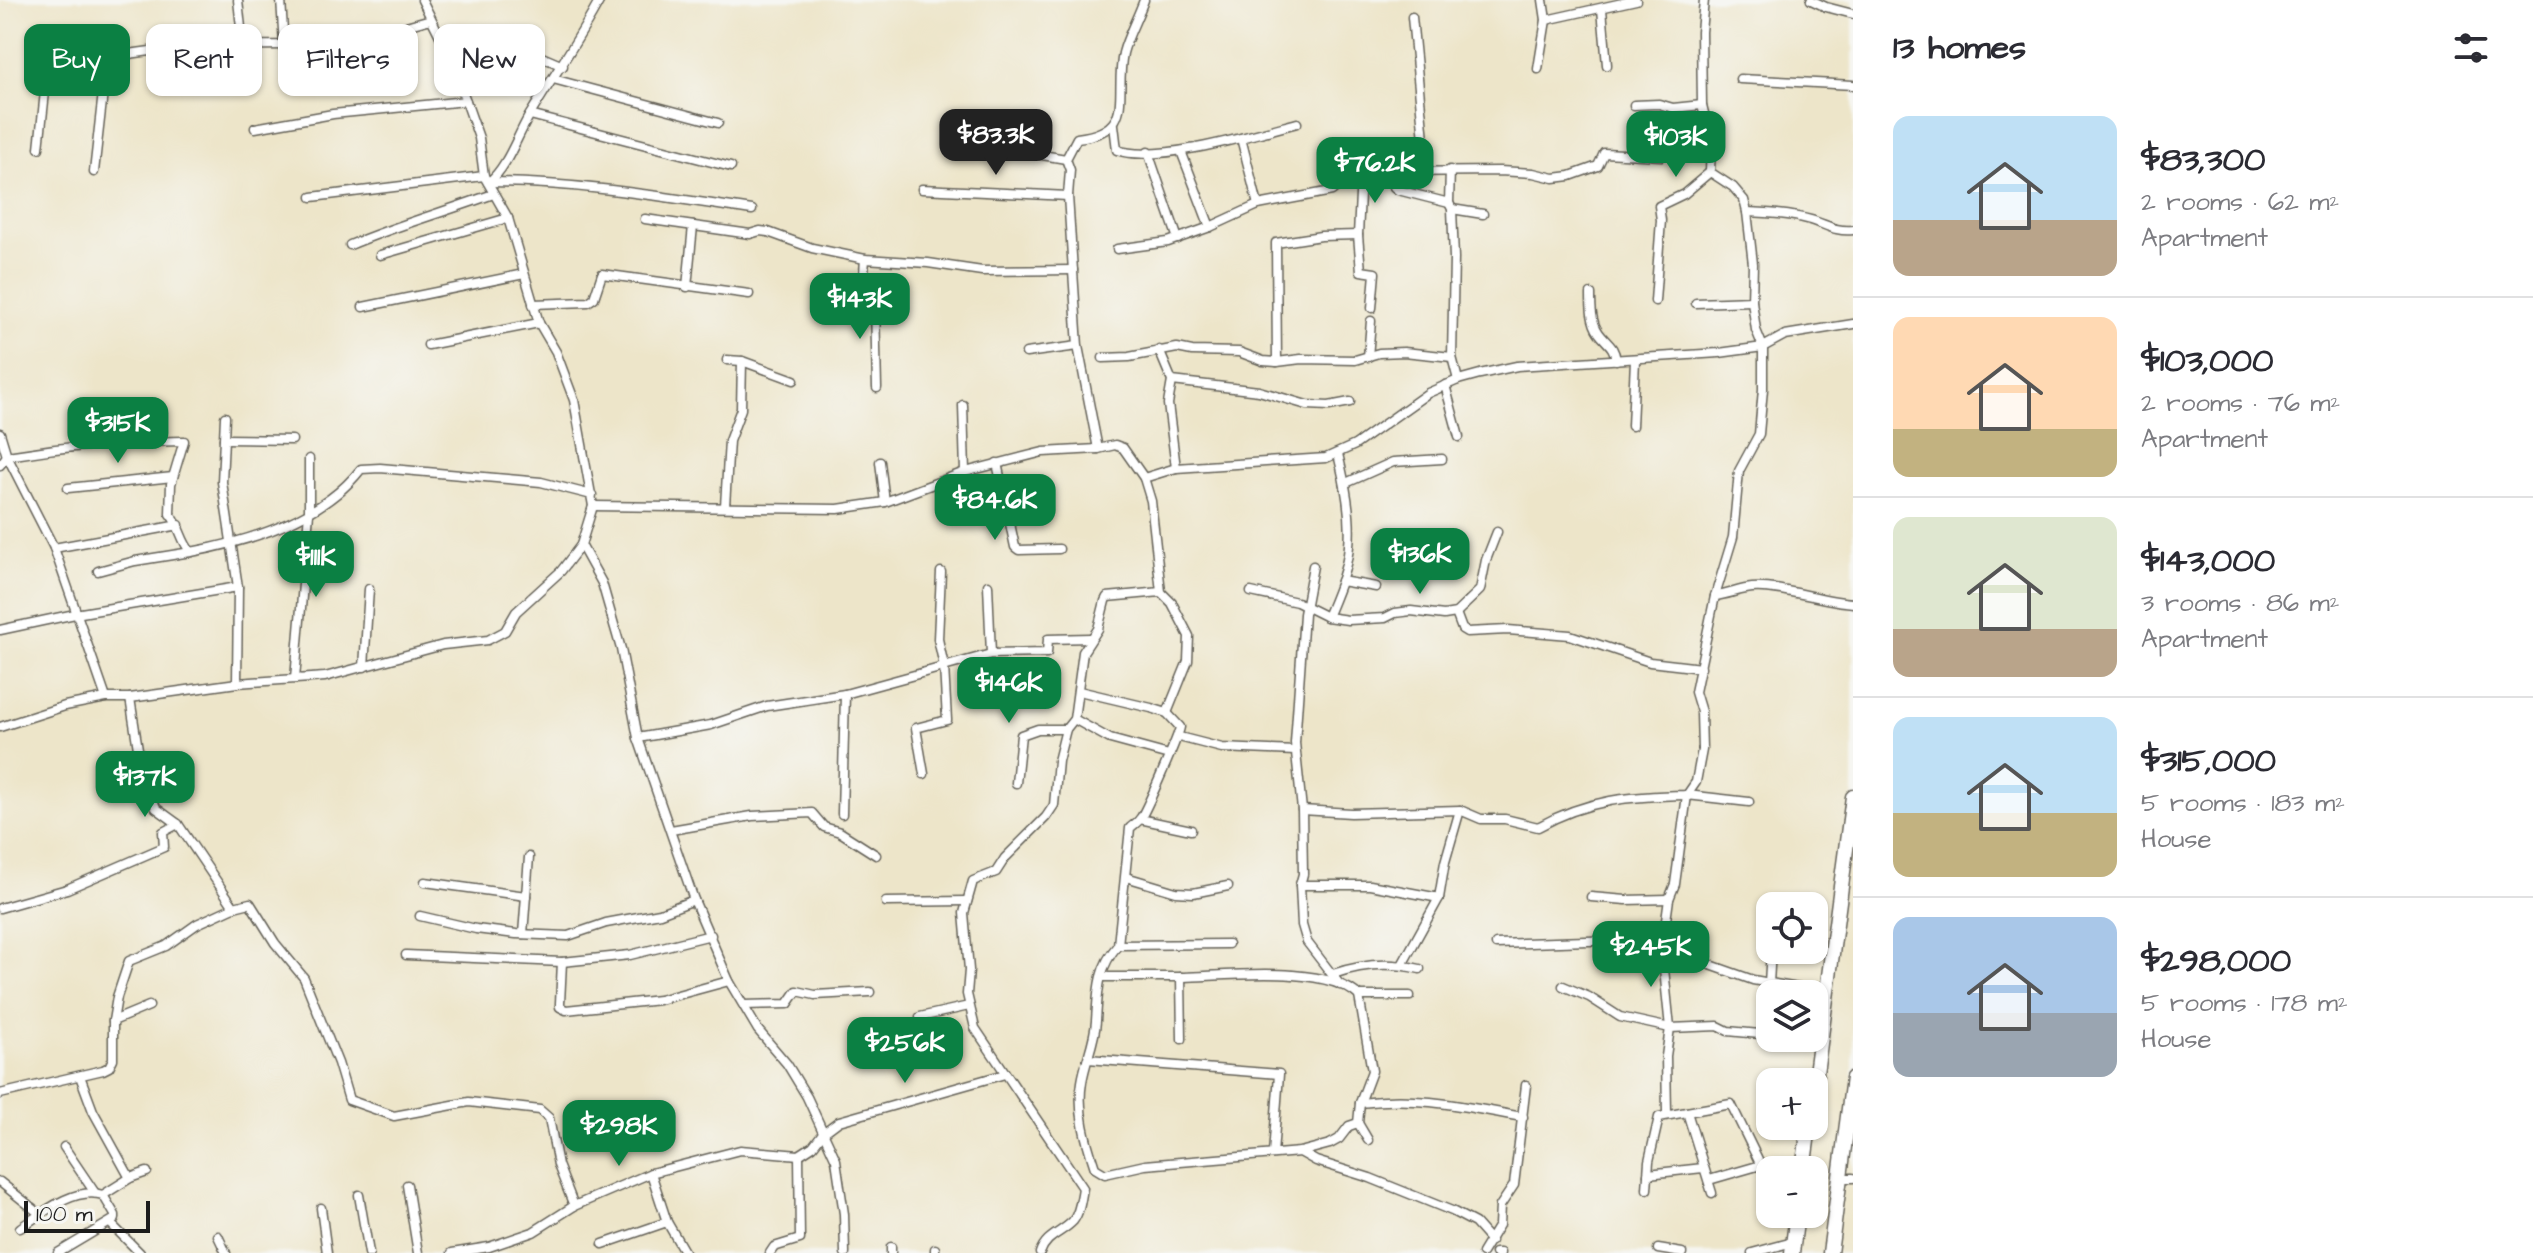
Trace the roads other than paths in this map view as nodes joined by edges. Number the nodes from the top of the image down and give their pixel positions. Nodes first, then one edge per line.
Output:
1 (238, 0) edge
2 (281, 0) edge
3 (422, 0) edge
4 (600, 0) edge
5 (1144, 0) edge
6 (1543, 0) edge
7 (1636, 0) edge
8 (1704, 0) edge
9 (1811, 0) edge
10 (1602, 9) junction
11 (1853, 14) edge
12 (1412, 17) dead end
13 (431, 19) junction
14 (1546, 20) junction
15 (241, 24) edge
16 (283, 24) edge
17 (413, 24) edge
18 (545, 58) edge
19 (1607, 65) dead end
20 (563, 66) junction
21 (1538, 69) dead end
22 (553, 79) junction
23 (1740, 79) dead end
24 (1853, 85) edge
25 (45, 96) edge
26 (103, 96) edge
27 (466, 101) junction
28 (1634, 105) dead end
29 (1702, 105) junction
30 (530, 115) junction
31 (718, 123) dead end
32 (1297, 123) dead end
33 (1114, 125) junction
34 (255, 128) dead end
35 (1241, 138) junction
36 (988, 143) dead end
37 (39, 148) dead end
38 (1181, 151) junction
39 (1148, 152) junction
40 (1662, 156) dead end
41 (1066, 159) junction
42 (731, 167) dead end
43 (1427, 170) junction
44 (1450, 170) junction
45 (94, 172) dead end
46 (1710, 172) junction
47 (1361, 174) junction
48 (486, 179) junction
49 (1392, 180) junction
50 (922, 189) dead end
51 (493, 194) junction
52 (1068, 196) junction
53 (312, 197) dead end
54 (1258, 205) junction
55 (1450, 206) junction
56 (752, 210) dead end
57 (1747, 212) junction
58 (1483, 214) dead end
59 (508, 218) junction
60 (645, 219) dead end
61 (693, 226) junction
62 (1210, 227) junction
63 (1853, 230) edge
64 (1358, 235) junction
65 (1178, 239) junction
66 (350, 245) dead end
67 (1117, 249) dead end
68 (380, 255) dead end
69 (865, 259) junction
70 (1073, 270) junction
71 (524, 274) junction
72 (687, 287) junction
73 (749, 294) dead end
74 (1591, 294) dead end
75 (837, 298) dead end
76 (862, 301) junction
77 (1655, 301) dead end
78 (1752, 301) junction
79 (1696, 303) dead end
80 (533, 304) junction
81 (363, 307) dead end
82 (1372, 308) dead end
83 (1371, 321) dead end
84 (539, 323) junction
85 (1853, 324) edge
86 (428, 345) dead end
87 (1078, 346) junction
88 (1763, 347) junction
89 (1159, 350) junction
90 (1026, 353) dead end
91 (1368, 357) junction
92 (1452, 357) junction
93 (1103, 358) dead end
94 (727, 360) dead end
95 (1616, 360) junction
96 (1635, 360) junction
97 (742, 361) junction
98 (1277, 362) junction
99 (794, 380) dead end
100 (1458, 380) junction
101 (1172, 381) junction
102 (1445, 385) junction
103 (877, 388) dead end
104 (1350, 402) dead end
105 (963, 405) dead end
106 (225, 417) dead end
107 (1632, 426) dead end
108 (0, 433) edge
109 (1459, 437) dead end
110 (224, 439) junction
111 (292, 440) dead end
112 (1098, 449) junction
113 (1338, 454) junction
114 (7, 456) junction
115 (309, 459) dead end
116 (1442, 459) dead end
117 (880, 462) dead end
118 (997, 463) junction
119 (0, 465) edge
120 (1176, 468) junction
121 (965, 472) junction
122 (173, 477) junction
123 (1144, 478) junction
124 (1346, 483) junction
125 (68, 488) dead end
126 (592, 495) junction
127 (885, 502) junction
128 (593, 506) junction
129 (725, 506) junction
130 (309, 513) junction
131 (179, 525) junction
132 (1497, 532) dead end
133 (233, 541) junction
134 (581, 545) junction
135 (54, 548) junction
136 (1059, 549) dead end
137 (191, 552) junction
138 (1313, 566) dead end
139 (98, 571) dead end
140 (941, 572) dead end
141 (1341, 581) junction
142 (988, 585) dead end
143 (238, 587) junction
144 (1376, 587) dead end
145 (369, 589) dead end
146 (1161, 592) junction
147 (1251, 592) dead end
148 (1715, 596) junction
149 (1853, 603) edge
150 (1305, 606) junction
151 (1456, 613) junction
152 (75, 614) junction
153 (1327, 617) junction
154 (0, 630) edge
155 (1090, 638) junction
156 (991, 654) junction
157 (944, 666) junction
158 (364, 667) junction
159 (1701, 668) junction
160 (295, 679) junction
161 (237, 683) junction
162 (1079, 691) junction
163 (845, 694) junction
164 (106, 698) junction
165 (130, 698) junction
166 (1167, 713) junction
167 (1074, 719) junction
168 (0, 727) edge
169 (1066, 729) junction
170 (1179, 737) junction
171 (638, 738) junction
172 (1295, 751) junction
173 (1169, 755) junction
174 (924, 774) dead end
175 (1016, 783) dead end
176 (1687, 795) junction
177 (1853, 797) edge
178 (1749, 802) dead end
179 (1302, 810) junction
180 (1460, 810) junction
181 (842, 814) dead end
182 (1140, 819) junction
183 (178, 824) junction
184 (671, 830) junction
185 (1191, 830) dead end
186 (876, 855) dead end
187 (529, 857) dead end
188 (1126, 877) junction
189 (425, 882) dead end
190 (1300, 885) junction
191 (1228, 886) dead end
192 (526, 896) junction
193 (1591, 897) dead end
194 (1439, 898) junction
195 (1669, 899) junction
196 (694, 900) junction
197 (967, 901) junction
198 (886, 902) dead end
199 (234, 907) junction
200 (0, 908) edge
201 (420, 916) dead end
202 (523, 934) junction
203 (711, 935) junction
204 (1228, 944) dead end
205 (1496, 944) dead end
206 (1118, 945) junction
207 (1662, 949) junction
208 (406, 955) dead end
209 (562, 962) junction
210 (1402, 965) junction
211 (1420, 969) dead end
212 (1333, 974) junction
213 (1103, 977) junction
214 (1181, 977) junction
215 (1758, 980) edge
216 (1828, 980) edge
217 (729, 981) junction
218 (1340, 985) junction
219 (1563, 986) dead end
220 (870, 992) dead end
221 (1359, 996) junction
222 (1410, 996) dead end
223 (744, 1005) junction
224 (149, 1006) dead end
225 (969, 1006) junction
226 (920, 1017) dead end
227 (113, 1021) junction
228 (1670, 1028) junction
229 (1756, 1034) edge
230 (1182, 1039) dead end
231 (1088, 1059) junction
232 (1005, 1074) junction
233 (80, 1076) junction
234 (1526, 1085) dead end
235 (1853, 1085) edge
236 (0, 1094) edge
237 (1360, 1103) junction
238 (1687, 1112) junction
239 (1667, 1114) junction
240 (1523, 1117) junction
241 (1358, 1123) junction
242 (823, 1133) junction
243 (1849, 1136) edge
244 (1368, 1140) dead end
245 (64, 1147) dead end
246 (1300, 1152) junction
247 (1273, 1154) junction
248 (799, 1155) junction
249 (1757, 1156) edge
250 (1756, 1166) edge
251 (1703, 1168) junction
252 (147, 1172) dead end
253 (651, 1173) junction
254 (1648, 1174) junction
255 (130, 1178) junction
256 (1846, 1178) edge
257 (1709, 1180) junction
258 (0, 1182) edge
259 (407, 1185) dead end
260 (1647, 1189) dead end
261 (1712, 1193) dead end
262 (99, 1194) junction
263 (359, 1195) dead end
264 (574, 1206) junction
265 (321, 1208) dead end
266 (40, 1214) junction
267 (667, 1222) junction
268 (110, 1223) junction
269 (20, 1228) dead end
270 (218, 1236) dead end
271 (1491, 1241) junction
272 (603, 1244) dead end
273 (1792, 1247) edge
274 (1658, 1249) dead end
275 (58, 1253) edge
276 (140, 1253) edge
277 (226, 1253) edge
278 (327, 1253) edge
279 (369, 1253) edge
280 (418, 1253) edge
281 (452, 1253) edge
282 (685, 1253) edge
283 (770, 1253) edge
284 (845, 1253) edge
285 (1040, 1253) edge
286 (1482, 1253) edge
287 (1682, 1253) edge
288 (1752, 1253) edge
289 (1831, 1253) edge

1 - 15 street
2 - 16 street
3 - 13 street
4 - 20 street
5 - 33 street
6 - 14 street
7 - 10 street
8 - 29 street
9 - 11 street
10 - 14 street
10 - 19 street
12 - 43 street
13 - 17 street
13 - 27 street
14 - 21 street
18 - 20 street
20 - 22 street
22 - 30 street
22 - 31 street
23 - 24 street
25 - 37 street
26 - 45 street
27 - 34 street
27 - 48 street
28 - 29 street
29 - 46 street
30 - 42 street
30 - 48 street
32 - 35 street
33 - 39 street
33 - 41 street
35 - 38 street
35 - 54 street
36 - 41 street
38 - 39 street
38 - 62 street
39 - 65 street
40 - 44 street
41 - 52 street
43 - 44 street
43 - 49 street
44 - 55 street
46 - 57 street
46 - 77 street
47 - 49 street
47 - 54 street
47 - 64 street
48 - 51 street
48 - 53 street
48 - 56 street
49 - 55 street
50 - 52 street
51 - 59 street
51 - 66 street
52 - 70 street
54 - 62 street
55 - 58 street
55 - 92 street
57 - 63 street
57 - 78 street
59 - 68 street
59 - 71 street
60 - 61 street
61 - 69 street
61 - 72 street
62 - 65 street
64 - 82 street
64 - 98 street
65 - 67 street
69 - 70 street
69 - 76 street
70 - 87 street
71 - 80 street
71 - 81 street
72 - 73 street
72 - 80 street
74 - 95 street
75 - 76 street
76 - 103 street
78 - 79 street
78 - 88 street
80 - 84 street
83 - 91 street
84 - 86 street
84 - 126 street
85 - 88 street
87 - 90 street
87 - 112 street
88 - 96 street
88 - 148 street
89 - 93 street
89 - 98 street
89 - 101 street
91 - 92 street
91 - 98 street
92 - 100 street
94 - 97 street
95 - 96 street
95 - 100 street
96 - 107 street
97 - 99 street
97 - 129 street
100 - 102 street
101 - 104 street
101 - 120 street
102 - 109 street
102 - 113 street
105 - 121 street
106 - 110 street
108 - 114 street
110 - 111 street
110 - 133 street
112 - 118 street
112 - 123 street
113 - 120 street
113 - 124 street
114 - 119 street
114 - 122 street
114 - 135 street
115 - 130 street
116 - 124 street
117 - 127 street
118 - 121 street
118 - 136 street
120 - 123 street
121 - 127 street
122 - 125 street
122 - 131 street
123 - 146 street
124 - 141 street
126 - 128 street
126 - 130 street
127 - 129 street
128 - 129 street
128 - 134 street
130 - 133 street
130 - 160 street
131 - 135 street
131 - 137 street
132 - 151 street
133 - 137 street
133 - 143 street
134 - 158 street
134 - 171 street
135 - 152 street
137 - 139 street
138 - 150 street
140 - 157 street
141 - 144 street
141 - 153 street
142 - 156 street
143 - 152 street
143 - 161 street
145 - 158 street
146 - 155 street
146 - 166 street
147 - 150 street
148 - 149 street
148 - 159 street
150 - 153 street
150 - 172 street
151 - 153 street
151 - 159 street
152 - 154 street
152 - 164 street
155 - 156 street
155 - 162 street
156 - 157 street
157 - 163 street
157 - 174 street
158 - 160 street
159 - 176 street
160 - 161 street
161 - 165 street
162 - 166 street
162 - 167 street
163 - 171 street
163 - 181 street
164 - 165 street
164 - 168 street
165 - 183 street
166 - 170 street
167 - 169 street
167 - 173 street
169 - 175 street
169 - 197 street
170 - 172 street
170 - 173 street
171 - 184 street
172 - 179 street
173 - 182 street
176 - 178 street
176 - 180 street
176 - 195 street
177 - 216 main road
179 - 180 street
179 - 190 street
180 - 194 street
182 - 185 street
182 - 188 street
183 - 199 street
183 - 200 street
184 - 186 street
184 - 196 street
187 - 192 street
188 - 191 street
188 - 206 street
189 - 192 street
190 - 194 street
190 - 212 street
192 - 202 street
193 - 195 street
194 - 210 street
195 - 207 street
196 - 202 street
196 - 203 street
197 - 198 street
197 - 225 street
199 - 227 street
199 - 264 street
201 - 202 street
203 - 209 street
203 - 217 street
204 - 206 street
205 - 207 street
206 - 213 street
207 - 215 street
207 - 228 street
208 - 209 street
209 - 217 street
210 - 211 street
210 - 212 street
212 - 218 street
213 - 214 street
213 - 231 street
214 - 218 street
214 - 230 street
217 - 223 street
218 - 221 street
219 - 228 street
220 - 223 street
221 - 222 street
221 - 237 street
223 - 242 street
224 - 227 street
225 - 226 street
225 - 232 street
227 - 233 street
228 - 229 street
228 - 239 street
231 - 247 street
231 - 247 street
232 - 242 street
232 - 285 street
233 - 236 street
233 - 255 street
234 - 240 street
235 - 243 main road
237 - 240 street
237 - 241 street
238 - 239 street
238 - 249 street
238 - 251 street
239 - 254 street
240 - 271 street
241 - 244 street
241 - 246 street
242 - 248 street
242 - 284 street
243 - 256 main road
245 - 262 street
246 - 247 street
246 - 271 street
248 - 253 street
248 - 283 street
250 - 257 street
251 - 254 street
251 - 257 street
252 - 255 street
253 - 264 street
253 - 267 street
254 - 260 street
255 - 262 street
256 - 289 main road
257 - 261 street
258 - 266 street
259 - 280 street
262 - 266 street
262 - 268 street
263 - 279 street
264 - 281 street
265 - 278 street
266 - 269 street
267 - 272 street
267 - 282 street
268 - 275 street
268 - 276 street
270 - 277 street
271 - 286 street
273 - 288 street
274 - 287 street

